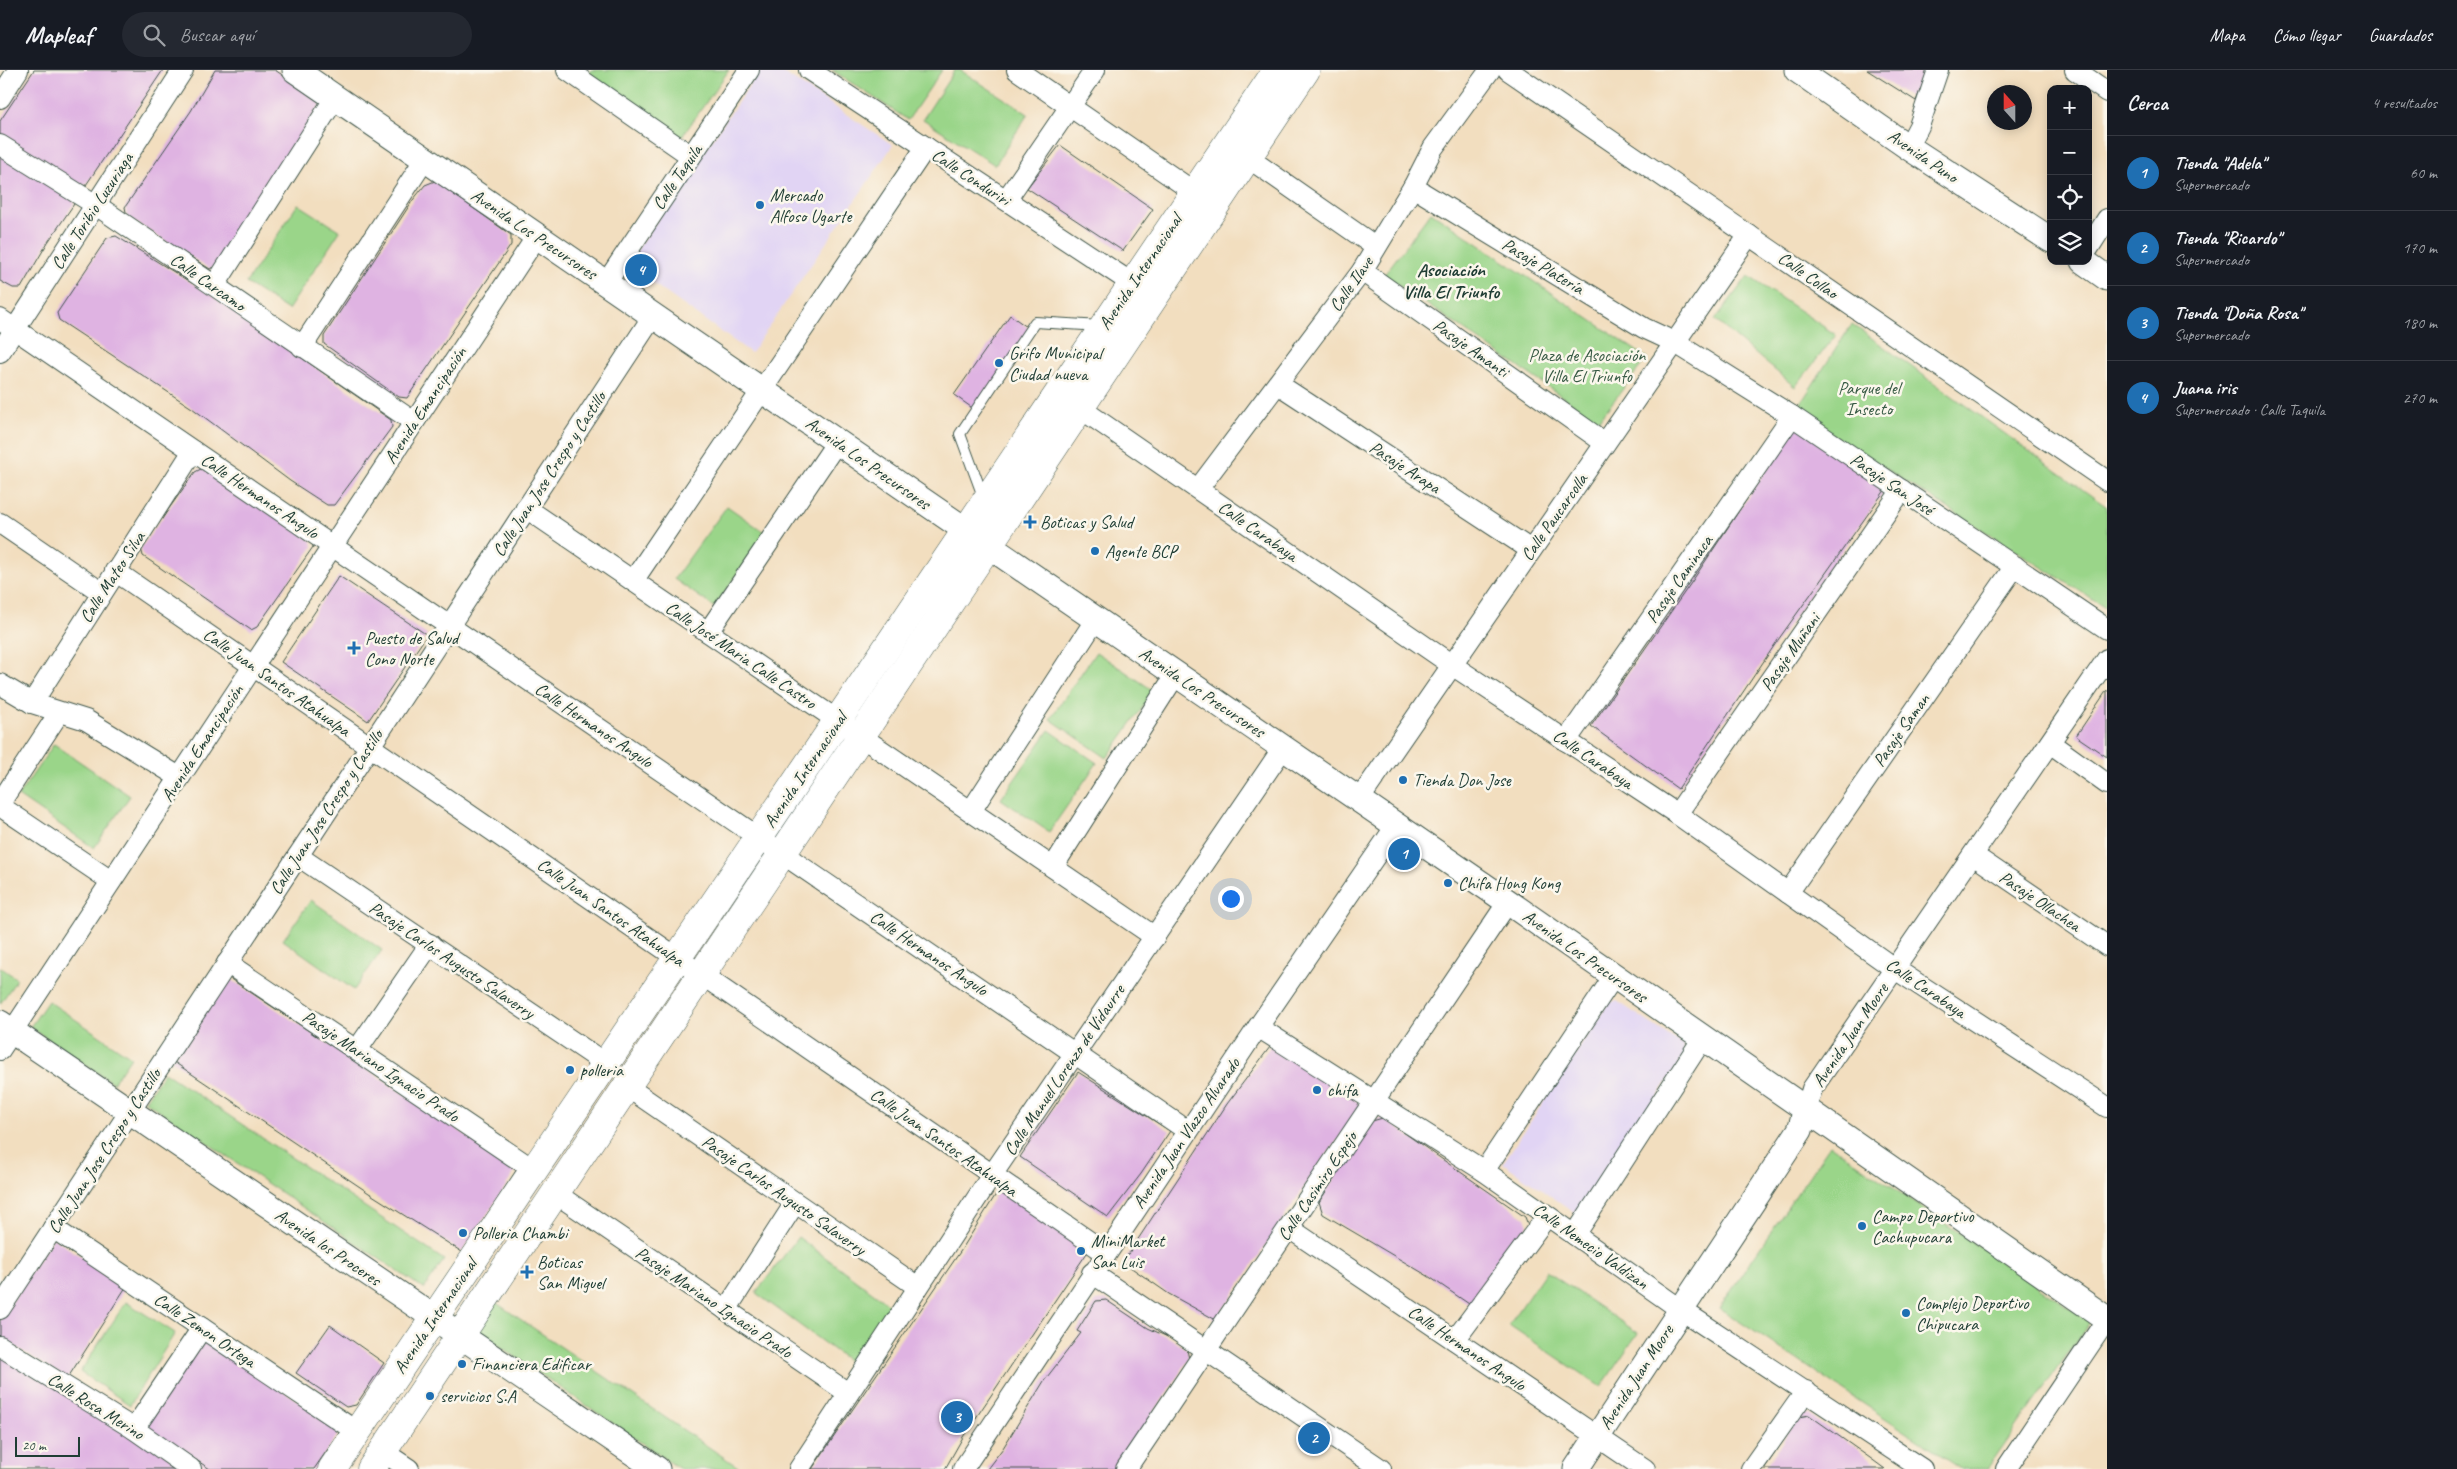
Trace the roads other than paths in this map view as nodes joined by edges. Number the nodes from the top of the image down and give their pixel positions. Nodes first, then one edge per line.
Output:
1 (18, 70) edge
2 (183, 70) edge
3 (295, 70) edge
4 (749, 70) edge
5 (809, 70) edge
6 (1017, 70) edge
7 (1095, 70) edge
8 (1277, 70) edge
9 (1306, 70) edge
10 (1490, 70) edge
11 (1508, 70) edge
12 (1797, 70) edge
13 (1938, 70) edge
14 (2075, 70) edge
15 (575, 72) edge
16 (2107, 92) edge
17 (0, 98) edge
18 (336, 98) junction
19 (1071, 106) junction
20 (0, 145) edge
21 (926, 147) junction
22 (1908, 147) junction
23 (1238, 150) junction
24 (691, 156) junction
25 (425, 159) junction
26 (1413, 187) junction
27 (1194, 192) junction
28 (1006, 200) junction
29 (96, 205) junction
30 (2107, 219) edge
31 (1749, 234) junction
32 (537, 236) junction
33 (2047, 237) edge
34 (2092, 243) edge
35 (1376, 247) junction
36 (2089, 265) edge
37 (1362, 271) junction
38 (2107, 278) edge
39 (606, 283) junction
40 (1133, 284) junction
41 (215, 285) junction
42 (653, 316) junction
43 (7, 324) edge
44 (1104, 326) junction
45 (1674, 342) junction
46 (302, 347) junction
47 (0, 352) edge
48 (1278, 384) junction
49 (761, 390) junction
50 (1080, 408) junction
51 (1792, 416) junction
52 (414, 422) junction
53 (837, 442) junction
54 (1605, 443) junction
55 (193, 450) junction
56 (2107, 481) edge
57 (1198, 489) junction
58 (1902, 490) junction
59 (985, 502) junction
60 (526, 508) junction
61 (0, 523) edge
62 (966, 530) junction
63 (332, 546) junction
64 (988, 546) junction
65 (1531, 550) junction
66 (2015, 566) junction
67 (115, 571) junction
68 (634, 581) junction
69 (101, 592) junction
70 (1096, 619) junction
71 (449, 626) junction
72 (2107, 629) edge
73 (708, 632) junction
74 (2107, 660) edge
75 (253, 665) junction
76 (1452, 665) junction
77 (1176, 674) junction
78 (0, 684) edge
79 (32, 703) junction
80 (59, 712) junction
81 (838, 721) junction
82 (861, 736) junction
83 (1566, 741) junction
84 (2050, 743) junction
85 (370, 746) junction
86 (1284, 748) junction
87 (179, 778) junction
88 (2107, 784) edge
89 (1359, 800) junction
90 (0, 805) edge
91 (971, 811) junction
92 (1677, 814) junction
93 (1396, 826) junction
94 (759, 837) junction
95 (782, 853) junction
96 (1973, 855) junction
97 (298, 856) junction
98 (1053, 867) junction
99 (111, 881) junction
100 (1788, 893) junction
101 (1508, 902) junction
102 (1155, 937) junction
103 (430, 944) junction
104 (2107, 946) edge
105 (677, 958) junction
106 (227, 964) junction
107 (1895, 969) junction
108 (702, 974) junction
109 (1614, 976) junction
110 (1258, 1027) junction
111 (4, 1034) edge
112 (1704, 1038) junction
113 (358, 1050) junction
114 (1075, 1053) junction
115 (606, 1064) junction
116 (626, 1086) junction
117 (1374, 1102) junction
118 (2107, 1107) edge
119 (1806, 1109) junction
120 (130, 1111) junction
121 (1188, 1131) junction
122 (534, 1170) junction
123 (1484, 1172) junction
124 (992, 1175) junction
125 (555, 1193) junction
126 (795, 1203) junction
127 (1547, 1216) junction
128 (53, 1228) junction
129 (1289, 1228) junction
130 (1574, 1235) junction
131 (1106, 1253) junction
132 (1092, 1273) junction
133 (918, 1287) junction
134 (0, 1309) edge
135 (1680, 1309) junction
136 (726, 1310) junction
137 (434, 1319) junction
138 (2107, 1319) edge
139 (202, 1328) junction
140 (461, 1334) junction
141 (1455, 1340) junction
142 (0, 1346) edge
143 (1206, 1351) junction
144 (1806, 1391) junction
145 (848, 1393) junction
146 (134, 1429) junction
147 (357, 1432) junction
148 (1597, 1436) junction
149 (376, 1460) edge
150 (1129, 1468) edge
151 (190, 1469) edge
152 (332, 1469) edge
153 (409, 1469) edge
154 (657, 1469) edge
155 (799, 1469) edge
156 (963, 1469) edge
157 (1381, 1469) edge
158 (1576, 1469) edge
159 (1645, 1469) edge
160 (1751, 1469) edge
161 (1922, 1469) edge
162 (2006, 1469) edge

1 - 17 street
2 - 29 street, Calle Toribio Luzuriaga
3 - 18 street, Avenida Los Precursores
4 - 24 street, Calle Taquila
5 - 21 street, Calle Conduriri
6 - 19 street
7 - 19 street
8 - 23 main road, Avenida Internacional
9 - 23 main road, Avenida Internacional
10 - 26 street, Calle Ilave
11 - 31 street, Calle Collao
12 - 22 street, Avenida Puno
13 - 22 street
14 - 16 street
15 - 24 street
18 - 25 street, Avenida Los Precursores
18 - 41 street
19 - 27 street
19 - 28 street
20 - 29 street, Calle Carcamo
21 - 28 street, Calle Conduriri
21 - 49 street
22 - 33 street, Avenida Puno
23 - 27 main road, Avenida Internacional
23 - 35 street
23 - 50 main road, Avenida Internacional
24 - 39 street, Calle Taquila
25 - 32 street, Avenida Los Precursores
25 - 46 street
26 - 35 street, Calle Ilave
26 - 45 street, Pasaje Platería
27 - 40 main road, Avenida Internacional
28 - 40 street, Calle Conduriri
29 - 41 street, Calle Carcamo
29 - 43 street, Calle Toribio Luzuriaga
30 - 34 street
31 - 45 street, Calle Paucarcolla
31 - 56 street, Calle Collao
32 - 39 street, Avenida Los Precursores
32 - 52 street, Avenida Emancipación
35 - 37 street, Calle Ilave
36 - 38 street
37 - 48 street, Calle Ilave
37 - 54 street, Pasaje Amanti
39 - 42 street, Avenida Los Precursores
40 - 44 main road, Avenida Internacional
41 - 46 street, Calle Carcamo
42 - 49 street, Avenida Los Precursores
42 - 60 street, Calle Juan Jose Crespo y Castillo
43 - 47 street, Calle Toribio Luzuriaga
43 - 55 street, Calle Hermanos Angulo
44 - 59 main road, Avenida Internacional
44 - 59 lane
45 - 51 street, Pasaje San José
45 - 54 street, Calle Paucarcolla
46 - 52 street, Calle Carcamo
48 - 57 street, Calle Ilave
48 - 65 street, Pasaje Arapa
49 - 53 street, Avenida Los Precursores
49 - 68 street
50 - 57 street, Calle Carabaya
50 - 64 main road, Avenida Internacional
51 - 58 street, Pasaje San José
51 - 83 street, Pasaje Caminaca
52 - 63 street, Avenida Emancipación
53 - 62 street, Avenida Los Precursores
53 - 73 street
54 - 65 street, Calle Paucarcolla
55 - 63 street, Calle Hermanos Angulo
55 - 67 street, Calle Mateo Silva
57 - 76 street, Calle Carabaya
58 - 66 street, Pasaje San José
58 - 92 street, Pasaje Muñani
59 - 62 main road, Avenida Internacional
60 - 68 street, Calle José Maria Calle Castro
60 - 71 street, Calle Juan Jose Crespo y Castillo
61 - 69 street
62 - 64 street, Avenida Los Precursores
62 - 81 main road, Avenida Internacional
63 - 71 street, Calle Hermanos Angulo
63 - 75 street, Avenida Emancipación
64 - 70 street, Avenida Los Precursores
64 - 82 main road, Avenida Internacional
65 - 76 street, Calle Paucarcolla
66 - 72 street, Pasaje San José
66 - 100 street, Pasaje Saman
67 - 69 street, Calle Mateo Silva
67 - 75 street, Calle Juan Santos Atahualpa
68 - 73 street, Calle José Maria Calle Castro
69 - 79 street, Calle Mateo Silva
70 - 77 street, Avenida Los Precursores
70 - 91 street
71 - 85 street, Calle Juan Jose Crespo y Castillo
71 - 94 street, Calle Hermanos Angulo
73 - 81 street, Calle José Maria Calle Castro
74 - 84 street, Avenida Juan Moore
75 - 85 street, Calle Juan Santos Atahualpa
75 - 87 street, Avenida Emancipación
76 - 83 street, Calle Carabaya
76 - 89 street, Calle Paucarcolla
77 - 86 street, Avenida Los Precursores
77 - 98 street
78 - 79 street
79 - 80 street
80 - 87 street
80 - 90 street
81 - 82 street, Calle José Maria Calle Castro
81 - 94 main road, Avenida Internacional
82 - 91 street, Calle José Maria Calle Castro
82 - 95 main road, Avenida Internacional
83 - 92 street, Calle Carabaya
84 - 88 street
84 - 96 street, Avenida Juan Moore
85 - 97 street, Calle Juan Jose Crespo y Castillo
85 - 105 street, Calle Juan Santos Atahualpa
86 - 89 street, Avenida Los Precursores
86 - 102 street, Calle Manuel Lorenzo de Vidaurre
87 - 99 street, Avenida Emancipación
89 - 93 street, Avenida Los Precursores
90 - 99 street
91 - 98 street, Calle José Maria Calle Castro
92 - 100 street, Calle Carabaya
93 - 101 street, Avenida Los Precursores
93 - 110 street, Avenida Juan Vlazco Alvarado
94 - 95 street, Calle Hermanos Angulo
94 - 105 main road, Avenida Internacional
95 - 108 main road, Avenida Internacional
95 - 114 street, Calle Hermanos Angulo
96 - 104 street, Pasaje Ollachea
96 - 107 street, Avenida Juan Moore
97 - 103 street, Pasaje Carlos Augusto Salaverry
97 - 106 street, Calle Juan Jose Crespo y Castillo
98 - 102 street, Calle José Maria Calle Castro
99 - 111 street, Avenida Emancipación
100 - 107 street, Calle Carabaya
101 - 109 street, Avenida Los Precursores
101 - 117 street, Calle Casimiro Espejo
102 - 114 street, Calle Manuel Lorenzo de Vidaurre
103 - 113 street
103 - 115 street, Pasaje Carlos Augusto Salaverry
105 - 108 street, Calle Juan Santos Atahualpa
105 - 115 main road, Avenida Internacional
106 - 113 street, Pasaje Mariano Ignacio Prado
106 - 120 street, Calle Juan Jose Crespo y Castillo
107 - 118 street, Calle Carabaya
107 - 119 street, Avenida Juan Moore
108 - 116 main road, Avenida Internacional
108 - 124 street, Calle Juan Santos Atahualpa
109 - 112 street, Avenida Los Precursores
109 - 123 street
110 - 117 street, Calle Nemecio Valdizan
110 - 121 street, Avenida Juan Vlazco Alvarado
111 - 120 street, Avenida los Proceres
112 - 119 street, Avenida Los Precursores
112 - 130 street
113 - 122 street, Pasaje Mariano Ignacio Prado
114 - 121 street, Calle Hermanos Angulo
114 - 124 street, Calle Manuel Lorenzo de Vidaurre
115 - 122 main road, Avenida Internacional
116 - 125 main road, Avenida Internacional
116 - 126 street, Pasaje Carlos Augusto Salaverry
117 - 123 street, Calle Nemecio Valdizan
117 - 129 street, Calle Casimiro Espejo
119 - 135 street, Avenida Juan Moore
119 - 138 street, Avenida Los Precursores
120 - 128 street, Calle Juan Jose Crespo y Castillo
120 - 137 street, Avenida los Proceres
121 - 131 street, Avenida Juan Vlazco Alvarado
122 - 137 main road, Avenida Internacional
123 - 127 street, Calle Nemecio Valdizan
124 - 131 street, Calle Juan Santos Atahualpa
124 - 133 street, Calle Manuel Lorenzo de Vidaurre
125 - 136 street, Pasaje Mariano Ignacio Prado
125 - 140 main road, Avenida Internacional
126 - 133 street, Pasaje Carlos Augusto Salaverry
126 - 136 street
127 - 130 street, Calle Nemecio Valdizan
127 - 141 street
128 - 134 street, Calle Juan Jose Crespo y Castillo
128 - 139 street, Calle Zemon Ortega
129 - 141 street, Calle Hermanos Angulo
129 - 143 street, Calle Casimiro Espejo
130 - 135 street, Calle Nemecio Valdizan
131 - 132 street, Avenida Juan Vlazco Alvarado
132 - 143 street
132 - 156 street, Avenida Juan Vlazco Alvarado
133 - 145 street, Calle Manuel Lorenzo de Vidaurre
135 - 144 street, Calle Nemecio Valdizan
135 - 148 street, Avenida Juan Moore
136 - 145 street, Pasaje Mariano Ignacio Prado
137 - 140 street, Avenida los Proceres
137 - 147 main road, Avenida Internacional
138 - 162 street
139 - 146 street
139 - 147 street, Calle Zemon Ortega
140 - 149 main road, Avenida Internacional
140 - 154 street, Avenida los Proceres
141 - 148 street, Calle Hermanos Angulo
142 - 146 street, Calle Rosa Merino
143 - 150 street, Calle Casimiro Espejo
143 - 157 street
144 - 160 street
144 - 161 street, Calle Nemecio Valdizan
145 - 155 street, Calle Manuel Lorenzo de Vidaurre
146 - 151 street, Calle Rosa Merino
147 - 152 main road, Avenida Internacional
148 - 158 street, Avenida Juan Moore
148 - 159 street, Calle Hermanos Angulo
149 - 153 street

